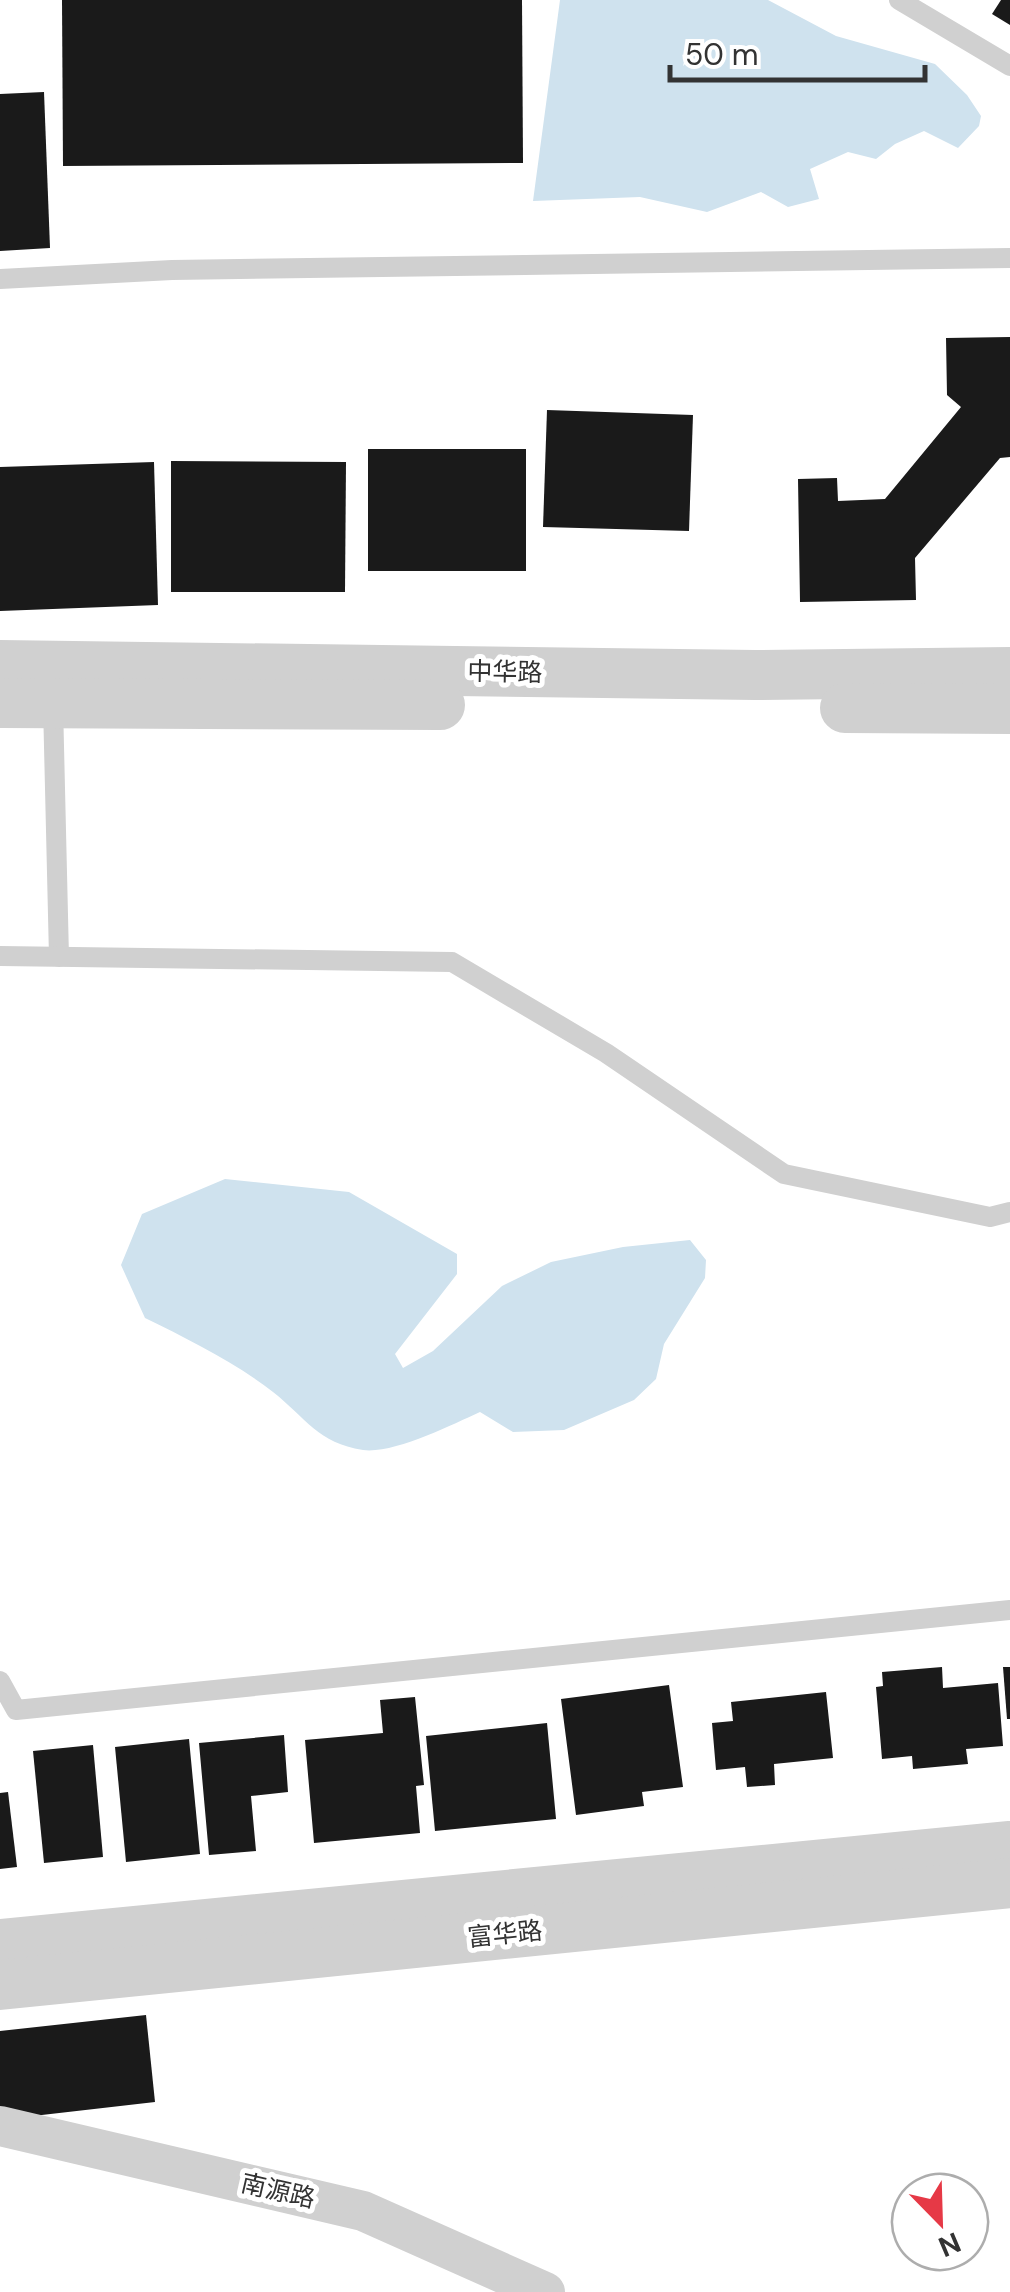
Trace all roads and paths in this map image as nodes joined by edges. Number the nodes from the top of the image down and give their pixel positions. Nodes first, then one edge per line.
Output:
1 (899, 0) edge
2 (1010, 66) edge
3 (1010, 258) edge
4 (0, 279) edge
5 (0, 665) edge
6 (1010, 672) edge
7 (0, 703) edge
8 (53, 703) junction
9 (1010, 709) edge
10 (0, 956) edge
11 (59, 956) junction
12 (1010, 1212) edge
13 (1010, 1610) edge
14 (0, 1680) edge
15 (1010, 1846) edge
16 (1010, 1884) edge
17 (0, 1944) edge
18 (0, 1985) edge
19 (0, 2126) edge
20 (544, 2292) edge

1 - 2 lane
3 - 4 lane
5 - 6 street, 中华路
7 - 8 street, 中华路
8 - 9 street, 中华路
8 - 11 lane
10 - 11 lane
11 - 12 lane
13 - 14 lane
15 - 17 street, 富华路
16 - 18 street, 富华路
19 - 20 street, 南源路

